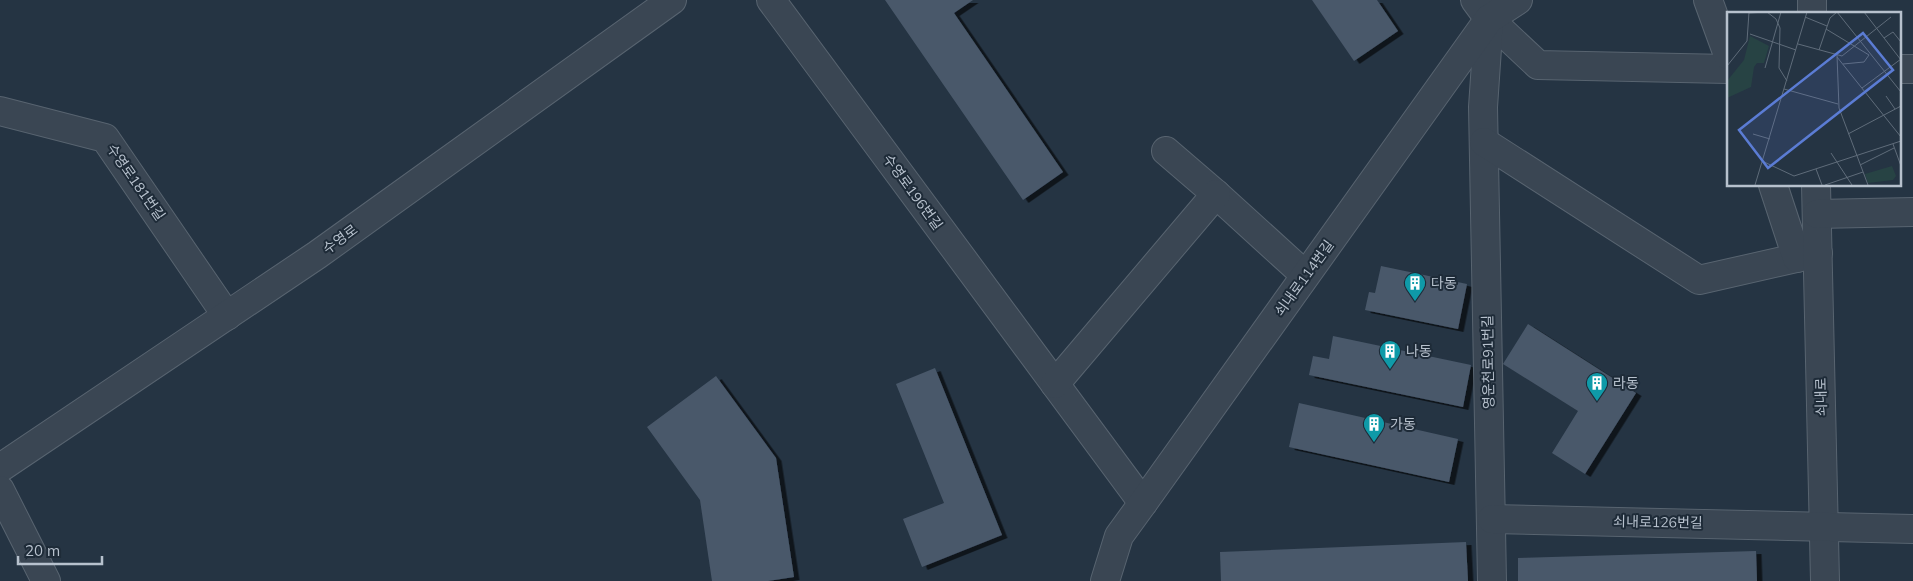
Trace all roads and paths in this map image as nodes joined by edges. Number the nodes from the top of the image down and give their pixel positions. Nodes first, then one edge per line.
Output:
1 (672, 0) edge
2 (771, 0) edge
3 (1518, 0) edge
4 (1708, 0) edge
5 (1482, 10) edge
6 (1727, 52) edge
7 (1727, 69) edge
8 (1900, 69) edge
9 (1913, 69) edge
10 (0, 111) edge
11 (1484, 142) junction
12 (1166, 151) dead end
13 (1774, 186) edge
14 (1816, 186) edge
15 (1216, 194) junction
16 (1913, 212) edge
17 (1817, 214) junction
18 (1808, 255) junction
19 (1305, 275) junction
20 (228, 316) junction
21 (1055, 384) junction
22 (0, 468) edge
23 (0, 490) edge
24 (1143, 503) junction
25 (1492, 519) junction
26 (1824, 526) junction
27 (1913, 529) edge
28 (46, 581) edge
29 (1105, 581) edge
30 (1492, 581) edge
31 (1825, 581) edge

1 - 20 street, 수영로
2 - 21 street, 수영로196번길
3 - 5 street
4 - 6 street
5 - 7 street
5 - 11 street, 영운천로91번길
5 - 19 street, 쇠내로114번길
8 - 9 street
10 - 20 street, 수영로181번길
11 - 18 street
11 - 25 street, 영운천로91번길
12 - 15 street
13 - 18 street
14 - 17 street, 쇠내로
15 - 19 street
15 - 21 street
16 - 17 street
17 - 18 street, 쇠내로
18 - 26 street, 쇠내로
19 - 24 street, 쇠내로114번길
20 - 22 street, 수영로
21 - 24 street, 수영로196번길
23 - 28 street
24 - 29 street, 쇠내로114번길
25 - 26 street, 쇠내로126번길
25 - 30 street, 영운천로91번길
26 - 27 street, 쇠내로126번길
26 - 31 street, 쇠내로

